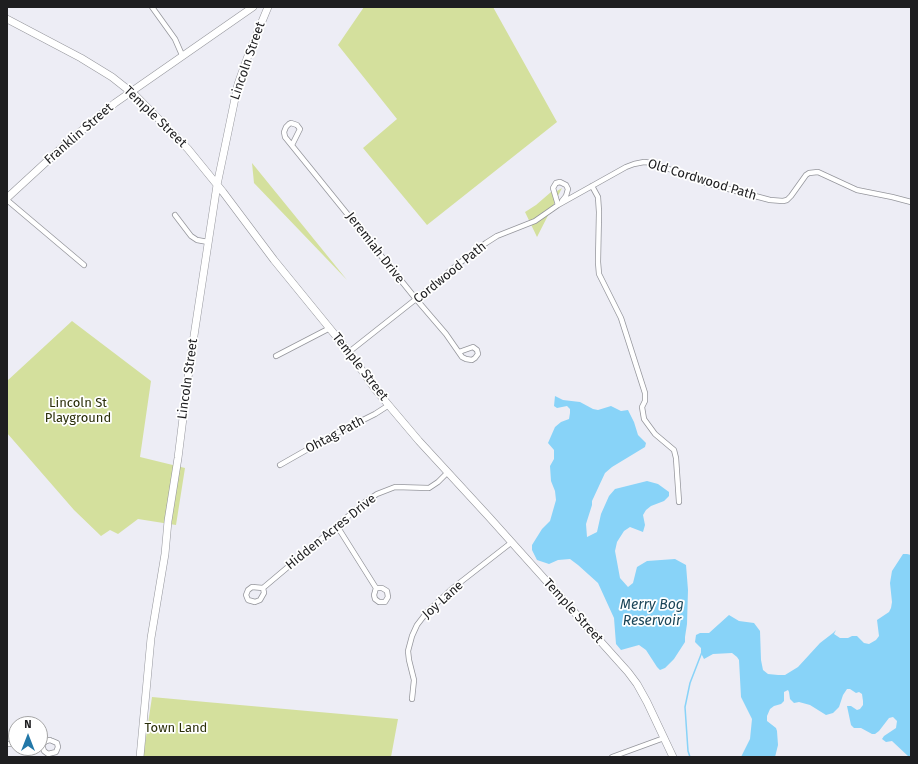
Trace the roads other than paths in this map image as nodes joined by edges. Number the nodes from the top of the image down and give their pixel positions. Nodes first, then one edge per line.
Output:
1 (152, 7) edge
2 (253, 7) edge
3 (268, 7) edge
4 (7, 20) edge
5 (182, 56) junction
6 (130, 91) junction
7 (292, 145) junction
8 (217, 185) junction
9 (592, 186) junction
10 (7, 199) edge
11 (911, 202) edge
12 (558, 205) junction
13 (175, 215) dead end
14 (208, 242) junction
15 (84, 264) dead end
16 (416, 300) junction
17 (330, 328) junction
18 (349, 352) junction
19 (459, 352) dead end
20 (276, 356) dead end
21 (389, 405) junction
22 (280, 464) dead end
23 (447, 472) junction
24 (679, 502) dead end
25 (337, 526) junction
26 (512, 542) junction
27 (263, 588) dead end
28 (376, 588) dead end
29 (412, 699) dead end
30 (664, 738) junction
31 (140, 757) edge
32 (612, 757) edge
33 (673, 757) edge

1 - 5 street
2 - 5 main road, Franklin Street
3 - 8 main road, Lincoln Street
4 - 6 main road, Temple Street
5 - 6 main road, Franklin Street
6 - 8 main road, Temple Street
6 - 10 main road, Franklin Street
7 - 7 street, Jeremiah Drive
7 - 16 street, Jeremiah Drive
8 - 14 main road, Lincoln Street
8 - 17 main road, Temple Street
9 - 11 street, Old Cordwood Path
9 - 12 street, Old Cordwood Path
9 - 24 street
10 - 15 street
12 - 12 street, Cordwood Path
12 - 16 street, Cordwood Path
13 - 14 street
14 - 31 main road, Lincoln Street
16 - 18 street, Cordwood Path
16 - 19 street, Jeremiah Drive
17 - 18 main road, Temple Street
17 - 20 street
18 - 21 main road, Temple Street
21 - 22 street, Ohtag Path
21 - 23 main road, Temple Street
23 - 25 street, Hidden Acres Drive
23 - 26 main road, Temple Street
25 - 27 street, Hidden Acres Drive
25 - 28 street
26 - 29 street, Joy Lane
26 - 30 main road, Temple Street
30 - 32 street
30 - 33 main road, Temple Street

